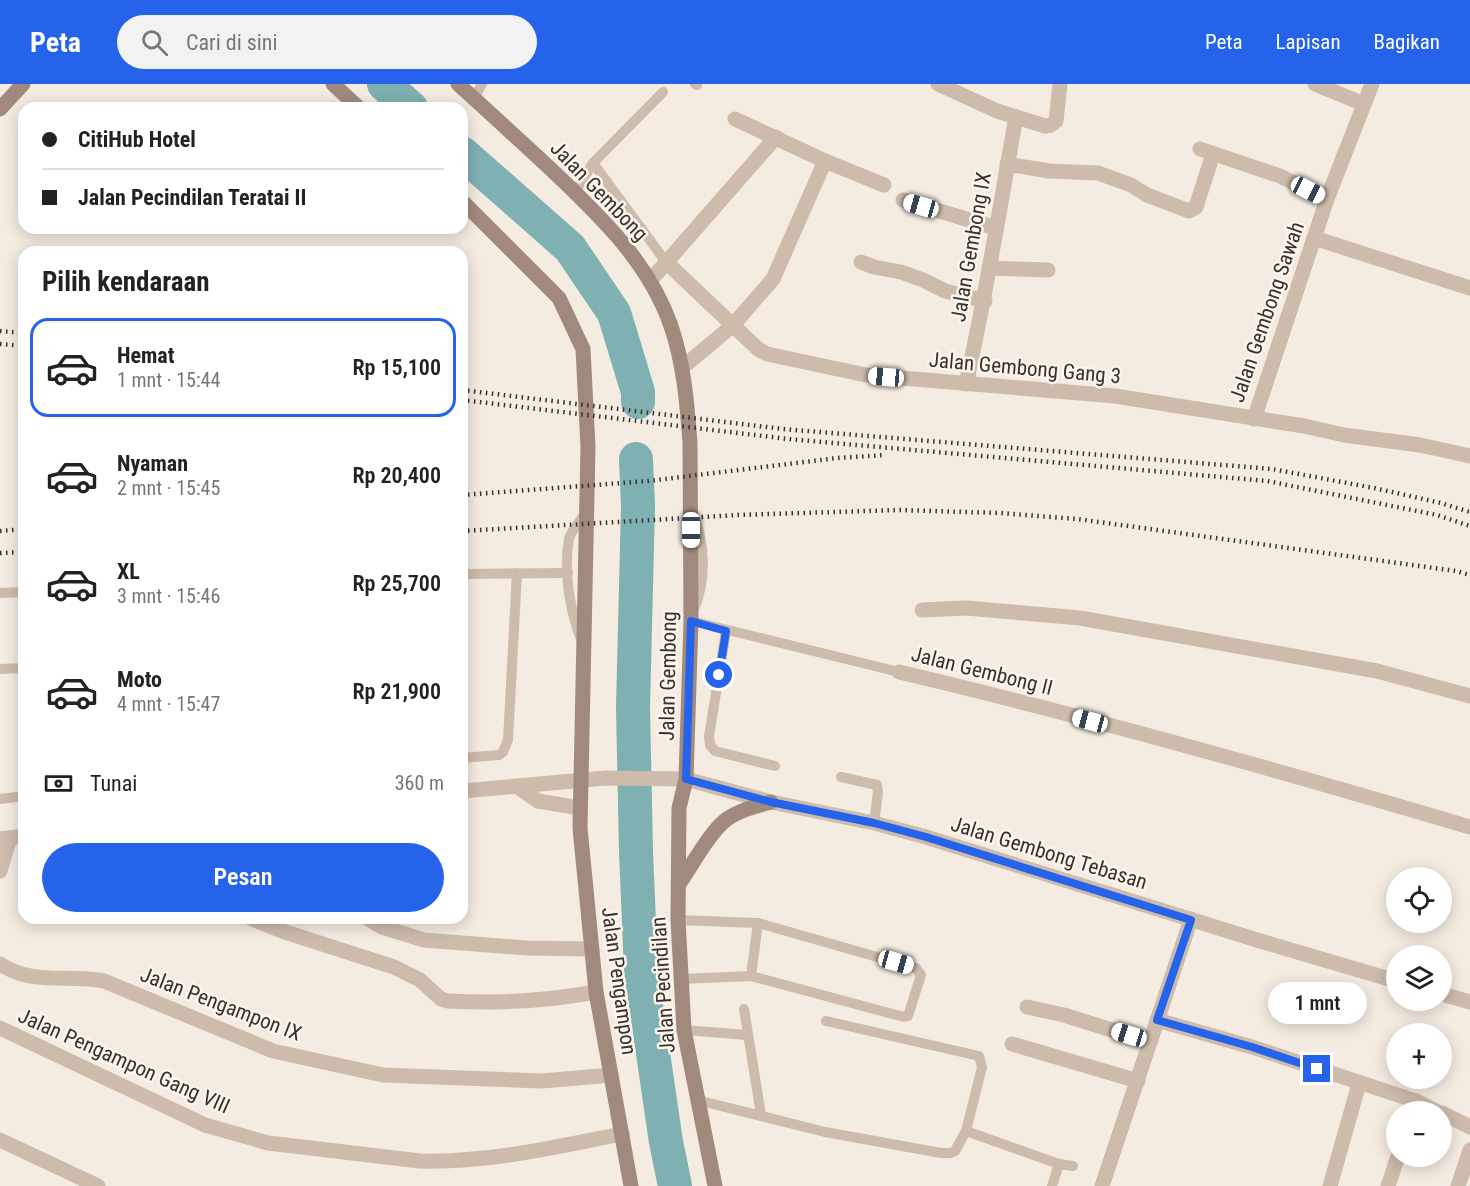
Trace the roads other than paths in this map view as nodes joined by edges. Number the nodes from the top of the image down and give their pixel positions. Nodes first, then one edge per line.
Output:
1 (24, 84) edge
2 (333, 84) edge
3 (458, 84) edge
4 (482, 84) edge
5 (938, 84) edge
6 (1060, 84) edge
7 (1315, 84) edge
8 (1372, 84) edge
9 (663, 92) dead end
10 (474, 98) junction
11 (353, 102) edge
12 (1364, 104) junction
13 (0, 109) edge
14 (1016, 117) junction
15 (735, 119) dead end
16 (776, 137) junction
17 (825, 161) junction
18 (593, 164) junction
19 (1007, 164) junction
20 (884, 186) dead end
21 (575, 192) junction
22 (1327, 199) junction
23 (903, 201) dead end
24 (468, 207) edge
25 (996, 228) junction
26 (1314, 238) junction
27 (666, 262) junction
28 (861, 262) dead end
29 (989, 268) junction
30 (1048, 270) dead end
31 (650, 281) junction
32 (1470, 288) edge
33 (984, 301) junction
34 (733, 325) junction
35 (682, 368) junction
36 (966, 384) junction
37 (1254, 418) junction
38 (1470, 456) edge
39 (587, 512) junction
40 (518, 573) junction
41 (568, 573) junction
42 (468, 574) edge
43 (18, 592) edge
44 (0, 593) edge
45 (922, 610) dead end
46 (691, 618) junction
47 (726, 631) junction
48 (583, 645) junction
49 (18, 668) edge
50 (0, 669) edge
51 (899, 672) joint
52 (1470, 696) edge
53 (468, 758) edge
54 (775, 766) dead end
55 (841, 777) dead end
56 (686, 779) junction
57 (580, 780) junction
58 (518, 787) junction
59 (468, 791) edge
60 (18, 797) edge
61 (0, 799) edge
62 (771, 802) junction
63 (580, 808) junction
64 (874, 823) junction
65 (1470, 826) edge
66 (11, 838) edge
67 (0, 871) edge
68 (679, 884) junction
69 (678, 920) junction
70 (1191, 920) junction
71 (759, 923) junction
72 (377, 924) edge
73 (282, 925) edge
74 (592, 948) junction
75 (0, 964) edge
76 (752, 976) junction
77 (1386, 978) edge
78 (681, 979) junction
79 (596, 992) junction
80 (1452, 997) edge
81 (1470, 1002) edge
82 (1027, 1007) dead end
83 (744, 1009) dead end
84 (1157, 1020) junction
85 (826, 1021) dead end
86 (0, 1028) edge
87 (684, 1030) junction
88 (747, 1035) junction
89 (1150, 1042) junction
90 (1012, 1044) dead end
91 (611, 1075) junction
92 (1138, 1081) junction
93 (1359, 1084) junction
94 (697, 1100) junction
95 (1402, 1101) edge
96 (761, 1115) junction
97 (1452, 1118) edge
98 (1470, 1126) edge
99 (966, 1131) junction
100 (622, 1134) junction
101 (0, 1140) edge
102 (1470, 1150) edge
103 (1059, 1164) junction
104 (1073, 1166) dead end
105 (1394, 1167) edge
106 (98, 1186) edge
107 (632, 1186) edge
108 (715, 1186) edge
109 (1052, 1186) edge
110 (1102, 1186) edge
111 (1330, 1186) edge
112 (1388, 1186) edge
113 (1458, 1186) edge

1 - 13 main road
2 - 11 main road
3 - 10 main road, Jalan Gembong
4 - 10 lane
5 - 14 street
6 - 14 street
7 - 12 street
8 - 12 street, Jalan Gembong Sawah
9 - 18 lane
10 - 21 main road, Jalan Gembong
12 - 22 street, Jalan Gembong Sawah
14 - 19 street, Jalan Gembong IX
15 - 16 street
16 - 17 street
16 - 27 street
17 - 20 street
17 - 34 street
18 - 21 lane
18 - 27 lane
19 - 22 street
19 - 25 street, Jalan Gembong IX
21 - 31 main road, Jalan Gembong
22 - 26 street, Jalan Gembong Sawah
23 - 25 street
24 - 39 main road
25 - 29 street, Jalan Gembong IX
26 - 32 street
26 - 37 street, Jalan Gembong Sawah
27 - 31 street
27 - 34 street, Jalan Gembong Gang 3
28 - 33 street
29 - 30 street
29 - 33 street, Jalan Gembong IX
31 - 35 main road, Jalan Gembong
33 - 36 street, Jalan Gembong IX
34 - 35 street
34 - 36 street, Jalan Gembong Gang 3
35 - 46 main road, Jalan Gembong
36 - 37 street, Jalan Gembong Gang 3
37 - 38 street, Jalan Gembong Gang 3
39 - 41 lane
39 - 48 main road
40 - 41 lane
40 - 42 lane
40 - 53 lane
41 - 48 lane
43 - 44 lane
45 - 52 street
46 - 47 lane, Jalan Gembong II
46 - 56 main road, Jalan Gembong
47 - 51 lane, Jalan Gembong II
47 - 54 lane
48 - 57 main road
49 - 50 lane
51 - 65 street, Jalan Gembong II
55 - 64 lane
56 - 57 street, Jalan Gembong Tebasan
56 - 62 street, Jalan Gembong Tebasan
56 - 68 main road, Jalan Pecindilan
57 - 58 street, Jalan Gembong Tebasan
57 - 63 main road, Jalan Pengampon
58 - 59 street, Jalan Gembong Tebasan
58 - 63 street
60 - 61 lane
62 - 64 street, Jalan Gembong Tebasan
62 - 68 main road
63 - 74 main road, Jalan Pengampon
64 - 70 street, Jalan Gembong Tebasan
66 - 67 street
68 - 69 main road, Jalan Pecindilan
69 - 71 lane
69 - 78 main road, Jalan Pecindilan
70 - 77 street, Jalan Gembong Tebasan
70 - 84 street
71 - 76 lane
71 - 76 lane
72 - 74 street
73 - 79 street
74 - 79 main road, Jalan Pengampon
75 - 91 street, Jalan Pengampon IX
76 - 78 lane
78 - 87 main road, Jalan Pecindilan
79 - 91 main road, Jalan Pengampon
80 - 81 street
82 - 89 street
83 - 88 lane
84 - 89 street
84 - 93 street
85 - 99 lane
86 - 100 street, Jalan Pengampon Gang VIII
87 - 88 lane
87 - 94 main road, Jalan Pecindilan
88 - 96 lane
89 - 92 street
90 - 92 street
91 - 100 main road, Jalan Pengampon
92 - 110 street
93 - 95 street
93 - 111 street
94 - 96 lane
94 - 108 main road, Jalan Pecindilan
96 - 99 lane
97 - 98 street
99 - 103 lane
100 - 107 main road, Jalan Pengampon
101 - 106 street
102 - 113 street
103 - 104 lane
103 - 109 lane
105 - 112 street

